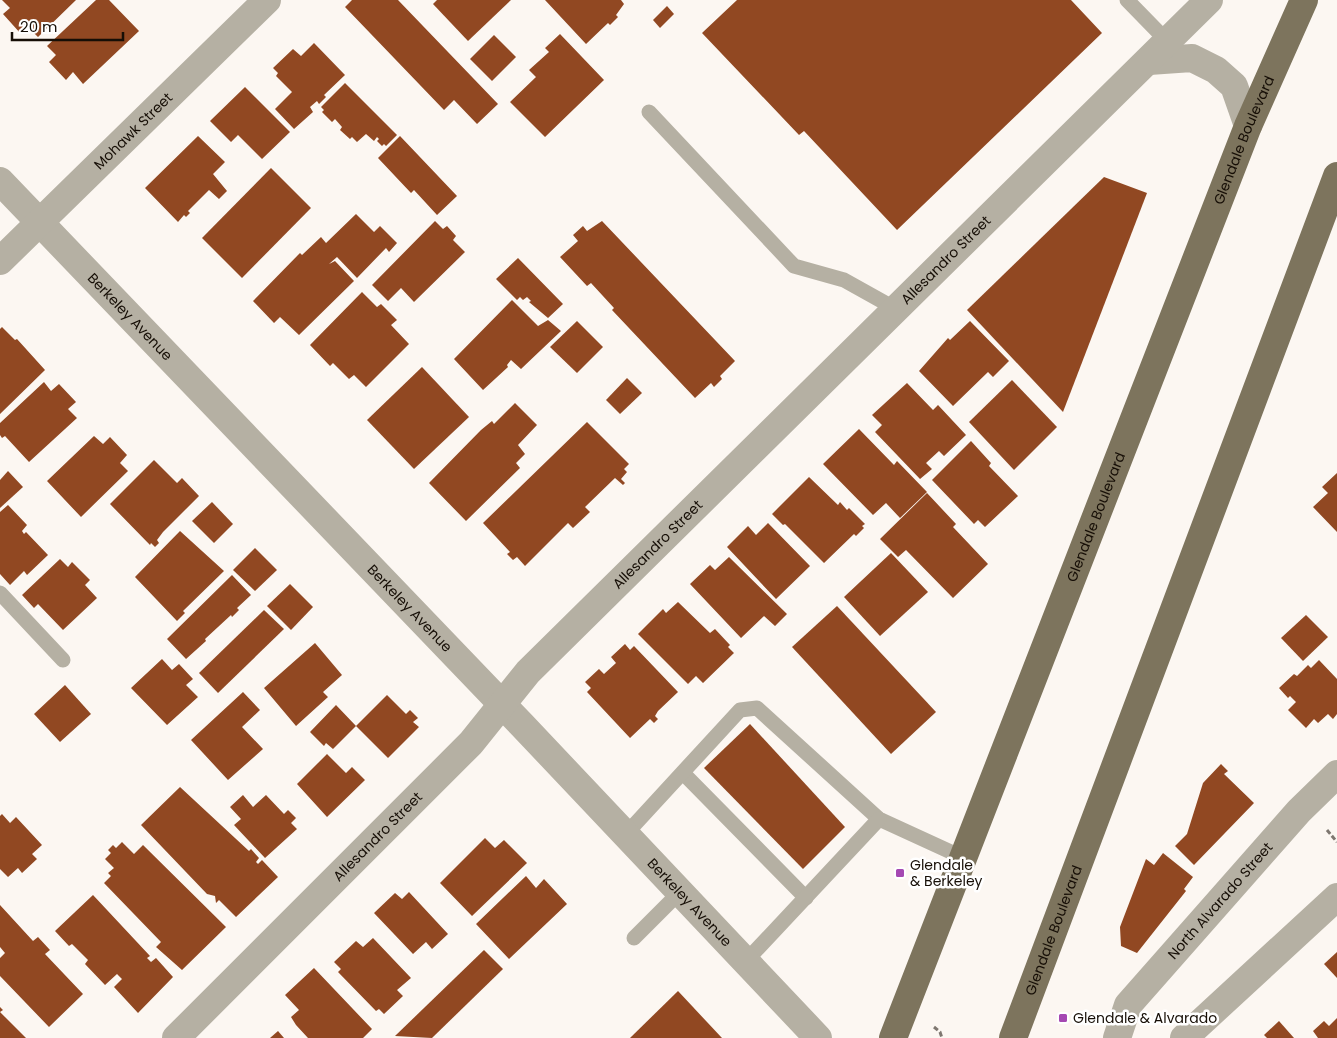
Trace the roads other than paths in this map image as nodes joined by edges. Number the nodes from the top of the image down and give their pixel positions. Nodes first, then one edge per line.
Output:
1 (1127, 0) edge
2 (1209, 0) edge
3 (1304, 0) edge
4 (263, 1) edge
5 (1168, 42) junction
6 (1149, 61) junction
7 (649, 112) dead end
8 (1248, 126) junction
9 (1337, 176) edge
10 (0, 181) edge
11 (40, 222) junction
12 (0, 261) edge
13 (896, 309) junction
14 (0, 593) edge
15 (63, 660) dead end
16 (503, 707) junction
17 (682, 772) junction
18 (1337, 774) edge
19 (878, 819) junction
20 (625, 835) junction
21 (964, 858) junction
22 (680, 892) junction
23 (806, 898) junction
24 (1337, 898) edge
25 (634, 938) dead end
26 (746, 961) junction
27 (176, 1038) edge
28 (818, 1038) edge
29 (893, 1038) edge
30 (1013, 1038) edge
31 (1117, 1038) edge
32 (1184, 1038) edge

1 - 5 lane
2 - 5 street, Allesandro Street
3 - 8 main road, Glendale Boulevard
4 - 11 street, Mohawk Street
5 - 6 street, Allesandro Street
6 - 8 street
6 - 13 street, Allesandro Street
7 - 13 lane
8 - 21 main road, Glendale Boulevard
9 - 30 main road, Glendale Boulevard
10 - 11 street, Berkeley Avenue
11 - 12 street, Mohawk Street
11 - 16 street, Berkeley Avenue
13 - 16 street, Allesandro Street
14 - 15 lane
16 - 20 street, Berkeley Avenue
16 - 27 street, Allesandro Street
17 - 19 lane
17 - 20 lane
17 - 23 lane
18 - 31 street, North Alvarado Street
19 - 21 lane
19 - 23 lane
20 - 22 street, Berkeley Avenue
21 - 29 main road, Glendale Boulevard
22 - 25 lane
22 - 26 street, Berkeley Avenue
23 - 26 lane
24 - 32 street
26 - 28 street, Berkeley Avenue

